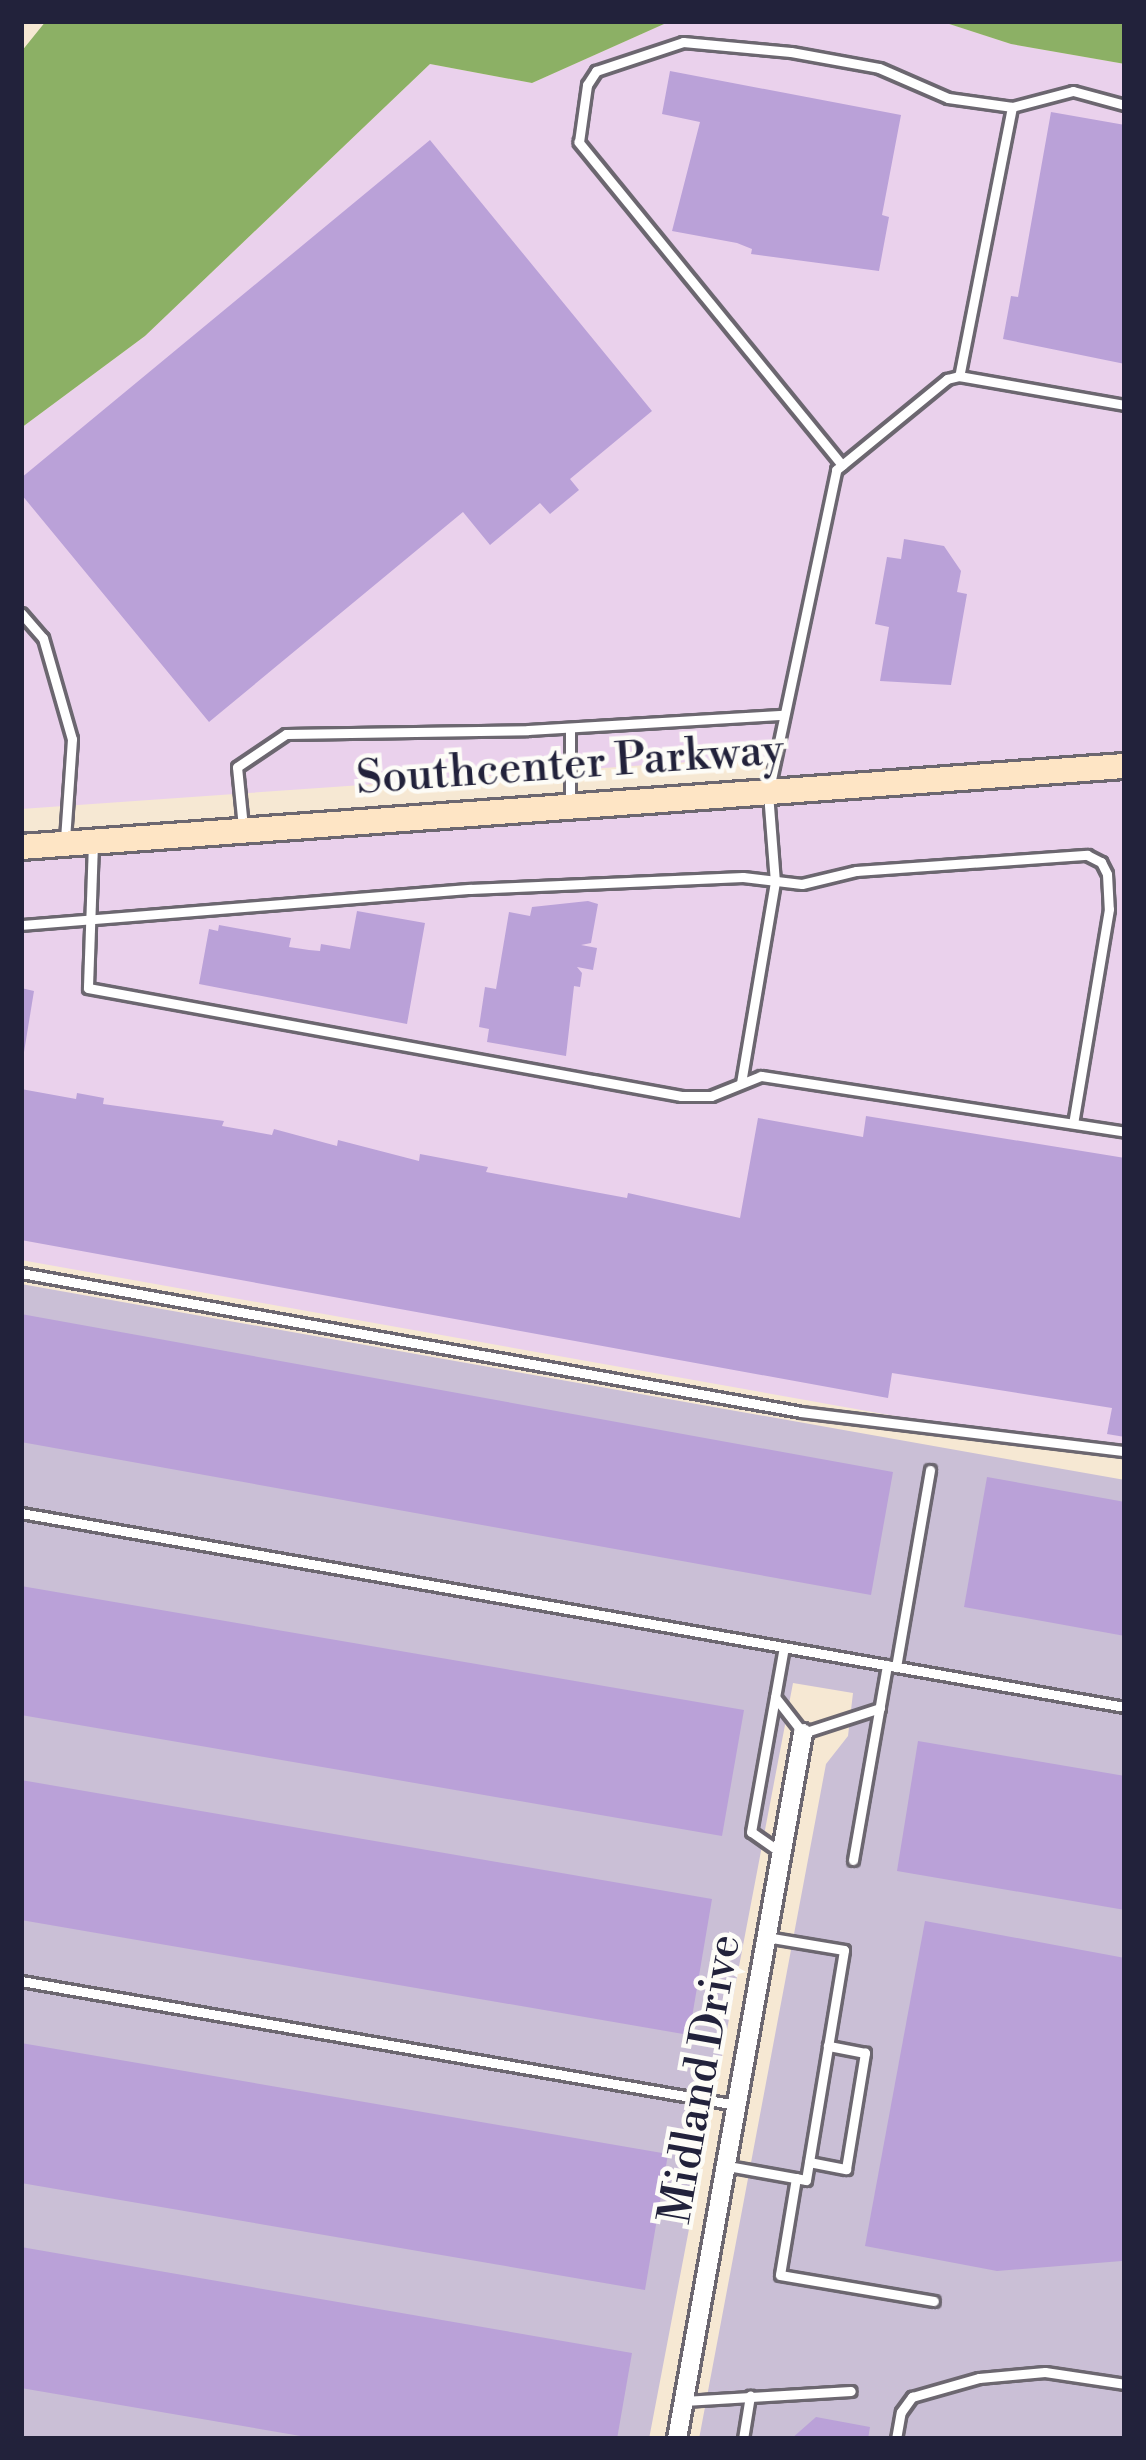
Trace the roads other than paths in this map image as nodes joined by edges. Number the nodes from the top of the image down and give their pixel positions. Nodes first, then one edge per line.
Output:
1 (1125, 105) edge
2 (1012, 107) junction
3 (959, 376) junction
4 (1125, 405) edge
5 (842, 465) junction
6 (21, 613) edge
7 (784, 715) junction
8 (570, 728) junction
9 (1125, 766) edge
10 (768, 794) junction
11 (570, 807) junction
12 (243, 829) junction
13 (93, 843) junction
14 (65, 844) junction
15 (21, 847) edge
16 (775, 882) junction
17 (1108, 909) junction
18 (1125, 911) edge
19 (92, 918) junction
20 (21, 925) edge
21 (741, 1083) junction
22 (1072, 1123) junction
23 (1125, 1132) edge
24 (21, 1273) edge
25 (1125, 1451) edge
26 (930, 1470) dead end
27 (21, 1513) edge
28 (784, 1647) junction
29 (891, 1666) junction
30 (775, 1697) junction
31 (1125, 1707) edge
32 (880, 1708) junction
33 (803, 1733) junction
34 (782, 1853) junction
35 (853, 1860) dead end
36 (766, 1937) junction
37 (21, 1982) edge
38 (828, 2047) junction
39 (736, 2105) junction
40 (809, 2162) junction
41 (726, 2166) junction
42 (796, 2178) junction
43 (934, 2301) dead end
44 (1125, 2384) edge
45 (851, 2391) dead end
46 (750, 2396) junction
47 (684, 2401) junction
48 (677, 2439) edge
49 (743, 2439) edge
50 (896, 2439) edge

1 - 2 lane
2 - 3 lane
2 - 5 lane
3 - 4 lane
3 - 5 lane
5 - 7 lane
6 - 14 lane
7 - 8 lane
7 - 10 lane
8 - 11 lane
8 - 12 lane
9 - 10 main road, Southcenter Parkway
10 - 11 main road, Southcenter Parkway
10 - 16 lane
11 - 12 main road, Southcenter Parkway
12 - 13 main road, Southcenter Parkway
13 - 14 main road, Southcenter Parkway
13 - 19 lane
14 - 15 main road, Southcenter Parkway
16 - 17 lane
16 - 19 lane
16 - 21 lane
17 - 18 lane
17 - 22 lane
19 - 20 lane
19 - 21 lane
21 - 22 lane
22 - 23 lane
24 - 25 lane
26 - 29 lane
27 - 28 lane
28 - 29 lane
28 - 30 lane
29 - 31 lane
29 - 32 lane
30 - 33 lane
30 - 34 lane
32 - 33 lane
32 - 35 lane
33 - 34 street, Midland Drive
34 - 36 street, Midland Drive
36 - 38 lane
36 - 39 street, Midland Drive
37 - 39 lane
38 - 40 lane
38 - 40 lane
39 - 41 street, Midland Drive
40 - 42 lane
41 - 42 lane
41 - 47 street, Midland Drive
42 - 43 lane
44 - 50 lane
45 - 46 lane
46 - 47 lane
46 - 49 lane
47 - 48 street, Midland Drive

